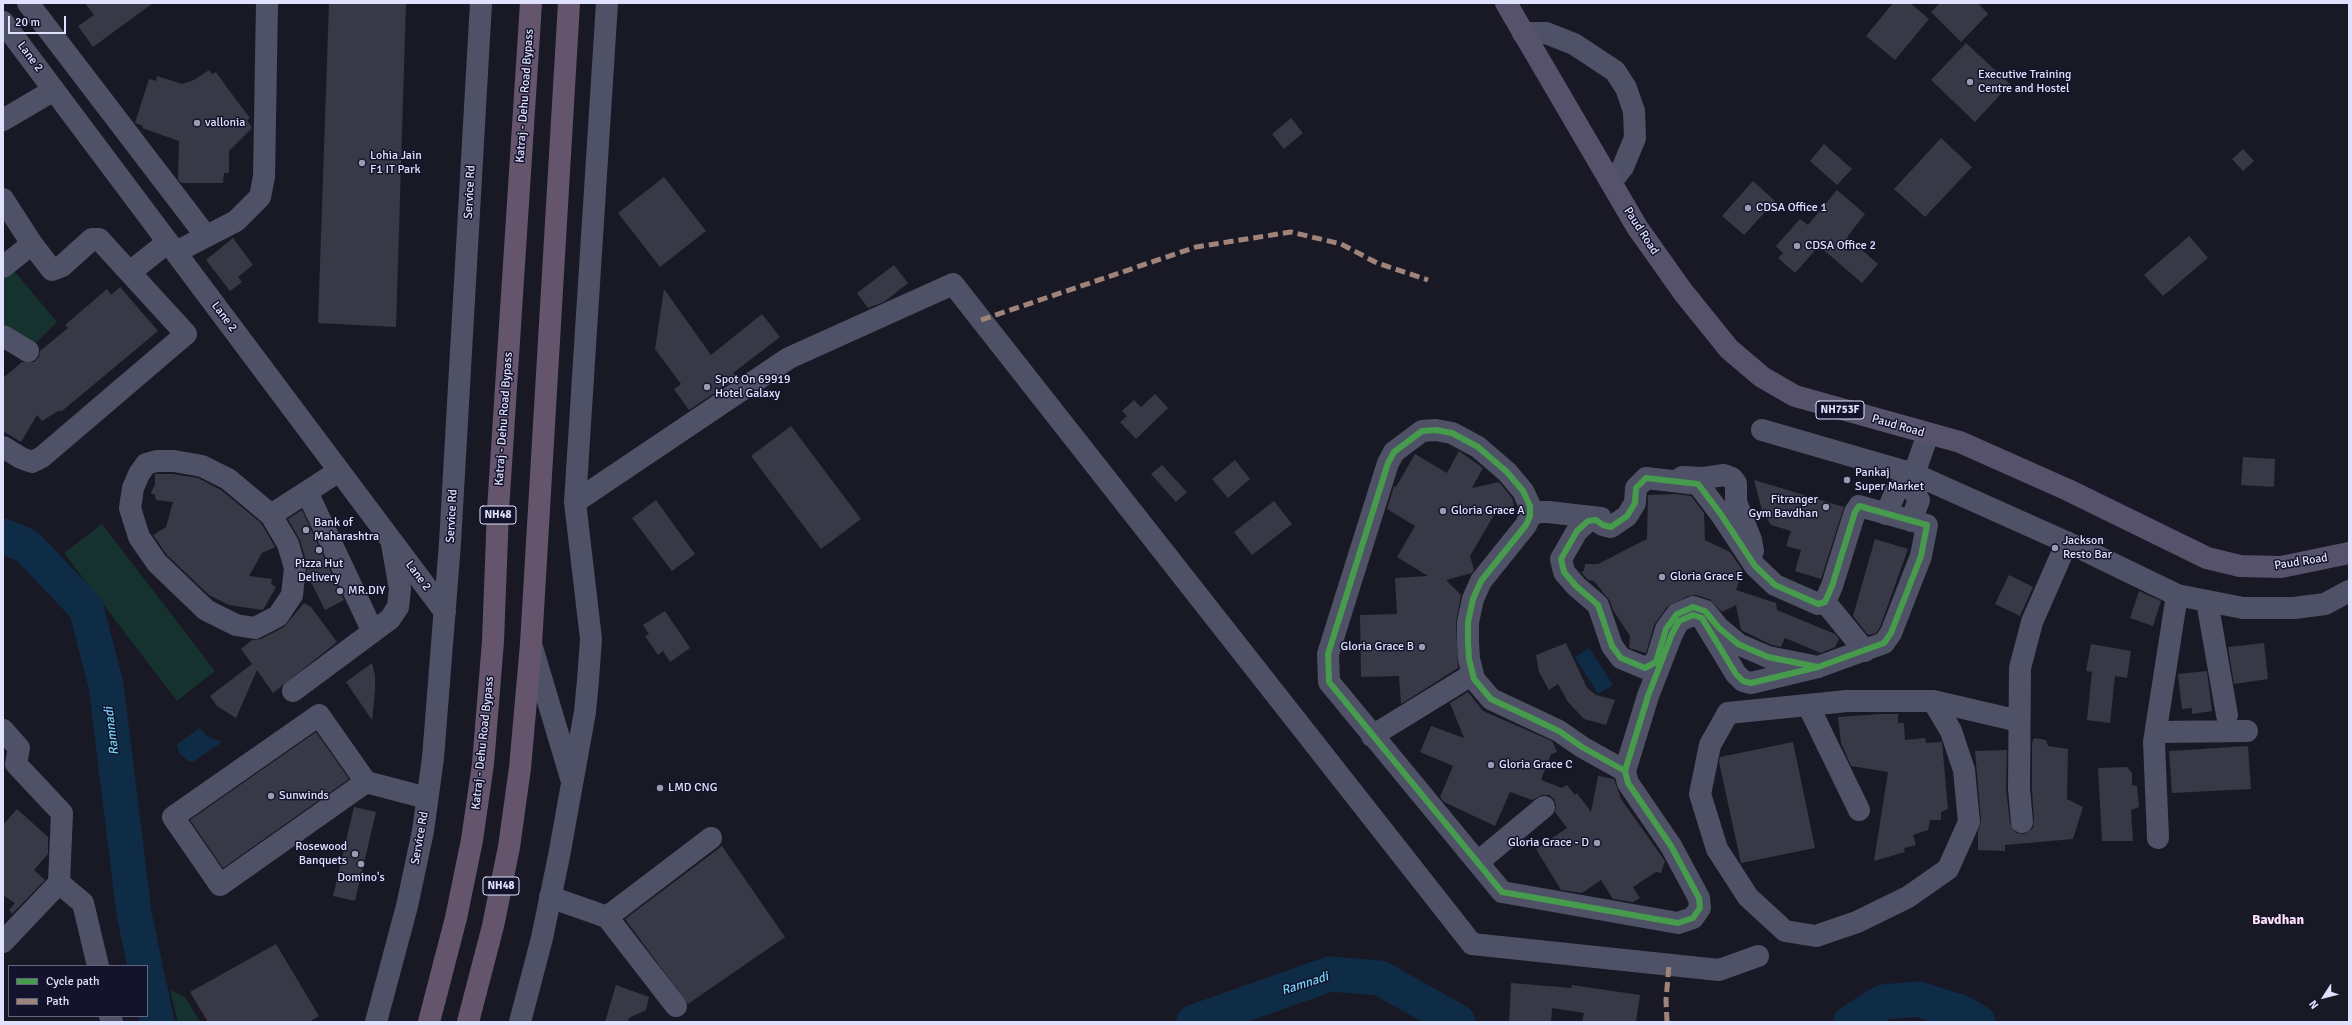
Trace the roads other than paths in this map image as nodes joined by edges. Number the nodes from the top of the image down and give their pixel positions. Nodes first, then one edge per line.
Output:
1 (28, 3) edge
2 (266, 3) edge
3 (481, 3) edge
4 (531, 3) edge
5 (568, 3) edge
6 (607, 3) edge
7 (1506, 3) edge
8 (3, 22) edge
9 (1523, 33) junction
10 (54, 90) junction
11 (3, 120) edge
12 (1611, 182) junction
13 (3, 199) edge
14 (206, 236) junction
15 (32, 244) junction
16 (172, 247) junction
17 (3, 267) edge
18 (130, 272) junction
19 (3, 336) edge
20 (28, 351) dead end
21 (1762, 430) dead end
22 (1928, 434) junction
23 (3, 447) edge
24 (339, 471) junction
25 (1912, 479) junction
26 (307, 492) junction
27 (575, 502) junction
28 (1886, 514) junction
29 (271, 515) junction
30 (1530, 516) junction
31 (1911, 521) junction
32 (391, 540) junction
33 (2067, 542) junction
34 (2349, 553) edge
35 (1755, 566) junction
36 (2349, 591) edge
37 (2177, 594) junction
38 (2207, 601) junction
39 (1825, 602) junction
40 (444, 612) junction
41 (373, 632) junction
42 (531, 644) junction
43 (1865, 651) junction
44 (1818, 667) junction
45 (1473, 674) junction
46 (293, 691) dead end
47 (1933, 701) junction
48 (1808, 705) junction
49 (2227, 715) dead end
50 (2019, 721) junction
51 (3, 730) edge
52 (2247, 731) dead end
53 (2156, 732) junction
54 (1372, 736) junction
55 (1625, 770) junction
56 (572, 781) junction
57 (366, 782) junction
58 (428, 798) junction
59 (1544, 807) dead end
60 (1859, 810) dead end
61 (2022, 822) dead end
62 (711, 838) dead end
63 (2158, 838) dead end
64 (1478, 862) junction
65 (59, 883) junction
66 (550, 897) junction
67 (607, 917) junction
68 (3, 942) edge
69 (1758, 956) dead end
70 (98, 965) edge
71 (676, 1006) dead end
72 (376, 1022) edge
73 (429, 1022) edge
74 (468, 1022) edge
75 (520, 1022) edge

1 - 14 street
2 - 14 street
3 - 40 street, Service Rd
4 - 73 highway, Katraj - Dehu Road Bypass / NH48
5 - 42 highway, NH48
6 - 27 street
7 - 9 main road, Paud Road / NH753F
8 - 10 street, Lane 2
9 - 12 main road, Paud Road / NH753F
9 - 12 street
10 - 11 street
10 - 16 street, Lane 2
12 - 22 main road, Paud Road / NH753F
13 - 15 street
14 - 16 street
15 - 17 street
15 - 18 street
16 - 18 street
16 - 24 street, Lane 2
18 - 23 street
19 - 20 street
21 - 25 street
22 - 25 street
22 - 34 main road, Paud Road / NH753F
24 - 26 street
24 - 32 street, Lane 2
25 - 28 street
25 - 31 street
25 - 33 street
26 - 29 street
26 - 41 street
27 - 56 street
27 - 69 street
28 - 31 street
28 - 39 street
29 - 29 street
30 - 35 street
30 - 45 street
30 - 54 street
31 - 43 street
32 - 40 street, Lane 2
32 - 41 street
33 - 37 street
33 - 50 street
35 - 39 street
35 - 44 street
36 - 38 street
37 - 38 street
37 - 53 street
38 - 49 street
39 - 43 street
40 - 58 street, Service Rd
41 - 46 street
42 - 56 street
42 - 74 highway, NH48
43 - 44 street
44 - 55 street
45 - 54 street
45 - 55 street
47 - 48 street
47 - 48 street
47 - 50 street
48 - 60 street
50 - 61 street
51 - 65 street
52 - 53 street
53 - 63 street
54 - 64 street
55 - 64 street
56 - 66 street
57 - 57 street
57 - 58 street
58 - 72 street, Service Rd
59 - 64 street
62 - 67 street
65 - 68 street
65 - 70 street
66 - 67 street
66 - 75 street
67 - 71 street

